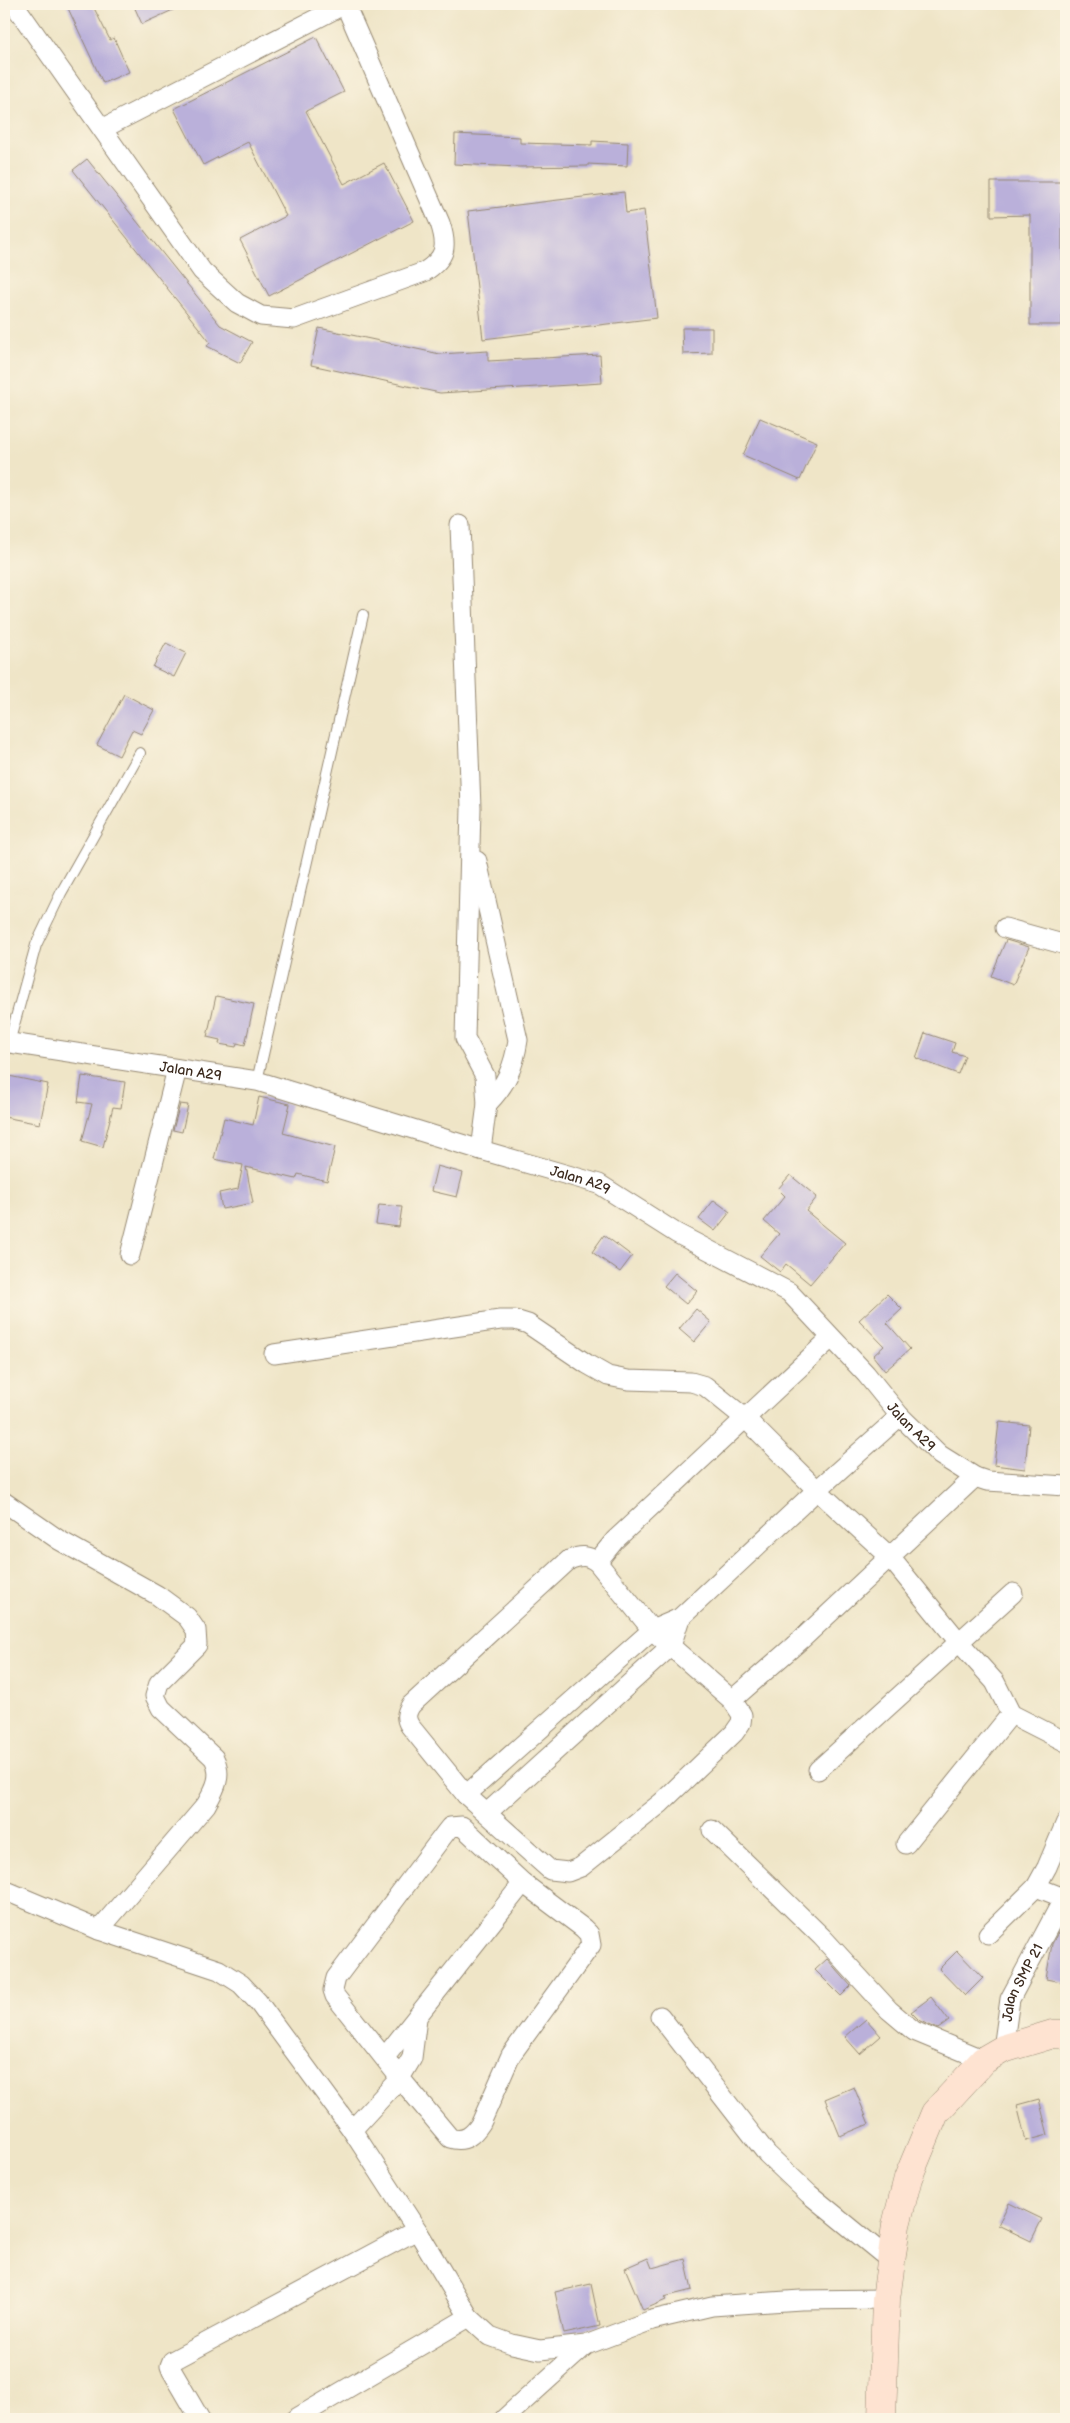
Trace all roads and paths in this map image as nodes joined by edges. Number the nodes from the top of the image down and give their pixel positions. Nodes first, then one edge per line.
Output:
1 (14, 4) edge
2 (345, 4) edge
3 (104, 128) junction
4 (460, 526) dead end
5 (363, 615) dead end
6 (140, 753) dead end
7 (471, 835) junction
8 (1005, 928) dead end
9 (1066, 945) edge
10 (6, 1043) edge
11 (177, 1069) junction
12 (257, 1081) junction
13 (487, 1104) junction
14 (481, 1150) junction
15 (130, 1255) dead end
16 (831, 1338) junction
17 (274, 1354) dead end
18 (900, 1416) junction
19 (746, 1419) junction
20 (975, 1477) junction
21 (1066, 1486) edge
22 (817, 1490) junction
23 (4, 1502) edge
24 (889, 1556) junction
25 (597, 1562) junction
26 (1013, 1592) dead end
27 (680, 1618) junction
28 (652, 1630) junction
29 (959, 1642) junction
30 (671, 1646) junction
31 (732, 1700) junction
32 (1011, 1714) junction
33 (1066, 1742) edge
34 (818, 1770) dead end
35 (466, 1795) junction
36 (487, 1813) junction
37 (1066, 1822) edge
38 (712, 1830) dead end
39 (906, 1844) dead end
40 (523, 1883) junction
41 (1036, 1886) junction
42 (4, 1890) edge
43 (1065, 1896) edge
44 (99, 1930) junction
45 (988, 1934) dead end
46 (660, 2016) dead end
47 (418, 2017) junction
48 (1066, 2034) edge
49 (993, 2054) junction
50 (384, 2057) junction
51 (400, 2078) junction
52 (352, 2130) junction
53 (417, 2230) junction
54 (891, 2262) junction
55 (886, 2299) junction
56 (469, 2317) junction
57 (586, 2345) junction
58 (200, 2419) edge
59 (295, 2419) edge
60 (504, 2419) edge
61 (882, 2419) edge

1 - 3 street
2 - 3 street
2 - 3 street
4 - 7 street
5 - 12 lane
6 - 10 lane
7 - 13 street
7 - 13 street
8 - 9 street
10 - 11 street, Jalan A29
11 - 12 street, Jalan A29
11 - 15 street
12 - 14 street, Jalan A29
13 - 14 street
14 - 16 street, Jalan A29
16 - 18 street, Jalan A29
16 - 19 street
17 - 19 street
18 - 20 street, Jalan A29
18 - 22 street
19 - 22 street
19 - 25 street
20 - 21 street, Jalan A29
20 - 24 street
22 - 24 street
22 - 27 street
23 - 44 street
24 - 29 street
24 - 31 street
25 - 28 street
25 - 35 street
26 - 29 street
27 - 28 street
27 - 30 street
28 - 30 street
28 - 35 street
29 - 32 street
29 - 34 street
30 - 31 street
30 - 36 street
31 - 36 street
32 - 33 street
32 - 39 street
35 - 36 street
37 - 41 street
38 - 49 street
40 - 47 street
40 - 50 street
40 - 51 street
41 - 43 street
41 - 45 street
42 - 44 street
43 - 49 street, Jalan SMP 21
44 - 52 street
46 - 54 street
47 - 50 street
47 - 51 street
48 - 49 street
49 - 54 street
50 - 51 street
51 - 52 street
52 - 53 street
53 - 56 street
53 - 58 street
54 - 55 street
55 - 57 street
55 - 61 street
56 - 57 street
56 - 59 street
57 - 60 street

